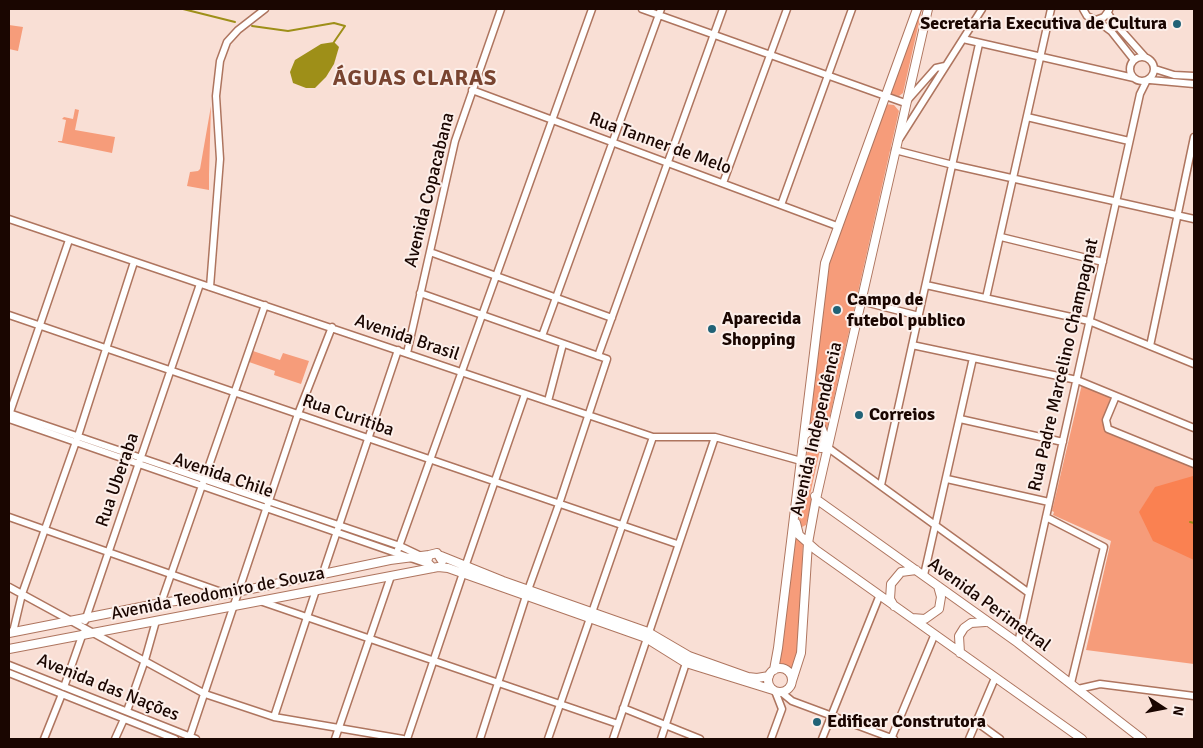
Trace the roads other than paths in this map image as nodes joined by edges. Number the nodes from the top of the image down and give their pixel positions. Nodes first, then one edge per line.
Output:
1 (265, 9) edge
2 (501, 9) edge
3 (592, 9) edge
4 (642, 9) edge
5 (723, 9) edge
6 (787, 9) edge
7 (852, 9) edge
8 (917, 9) edge
9 (928, 9) edge
10 (982, 9) edge
11 (1050, 9) edge
12 (1083, 9) edge
13 (1109, 11) edge
14 (660, 12) edge
15 (1096, 20) junction
16 (714, 35) junction
17 (963, 39) junction
18 (979, 44) junction
19 (770, 56) junction
20 (1039, 57) junction
21 (1145, 57) junction
22 (1134, 60) junction
23 (946, 66) junction
24 (1155, 69) junction
25 (828, 76) junction
26 (1194, 76) edge
27 (1135, 79) junction
28 (1148, 81) junction
29 (1194, 84) edge
30 (472, 90) junction
31 (1140, 94) junction
32 (884, 97) junction
33 (905, 103) junction
34 (1027, 117) junction
35 (552, 120) junction
36 (1194, 137) edge
37 (1130, 141) junction
38 (612, 142) junction
39 (896, 147) junction
40 (668, 163) junction
41 (952, 166) junction
42 (1014, 179) junction
43 (723, 183) junction
44 (1116, 202) junction
45 (782, 205) junction
46 (1176, 216) junction
47 (9, 219) edge
48 (1194, 219) edge
49 (837, 226) junction
50 (1001, 237) junction
51 (69, 240) junction
52 (430, 252) junction
53 (134, 262) junction
54 (1103, 262) junction
55 (496, 274) junction
56 (200, 284) junction
57 (926, 285) junction
58 (210, 287) junction
59 (420, 293) junction
60 (555, 296) junction
61 (986, 298) junction
62 (861, 302) junction
63 (265, 305) junction
64 (9, 315) edge
65 (483, 315) junction
66 (918, 316) junction
67 (612, 318) junction
68 (1089, 321) junction
69 (40, 326) junction
70 (332, 327) junction
71 (542, 336) junction
72 (563, 344) junction
73 (912, 345) junction
74 (1150, 346) junction
75 (106, 350) junction
76 (398, 350) junction
77 (407, 353) junction
78 (598, 356) junction
79 (973, 358) junction
80 (1194, 364) edge
81 (170, 372) junction
82 (462, 372) junction
83 (1077, 380) junction
84 (234, 392) junction
85 (525, 394) junction
86 (1116, 396) junction
87 (548, 401) junction
88 (298, 414) junction
89 (9, 415) edge
90 (589, 415) junction
91 (960, 419) junction
92 (1194, 428) edge
93 (653, 437) junction
94 (715, 437) junction
95 (76, 439) junction
96 (368, 439) junction
97 (803, 440) junction
98 (1063, 442) junction
99 (827, 447) junction
100 (430, 460) junction
101 (140, 461) junction
102 (801, 461) junction
103 (1194, 464) edge
104 (947, 479) junction
105 (203, 482) junction
106 (495, 482) junction
107 (798, 484) junction
108 (881, 485) junction
109 (816, 499) junction
110 (1049, 502) junction
111 (268, 504) junction
112 (559, 504) junction
113 (9, 517) edge
114 (1046, 517) junction
115 (796, 523) junction
116 (623, 525) junction
117 (936, 525) junction
118 (336, 528) junction
119 (810, 528) junction
120 (45, 530) junction
121 (808, 543) junction
122 (677, 544) junction
123 (399, 549) junction
124 (109, 552) junction
125 (425, 555) junction
126 (441, 556) junction
127 (410, 557) junction
128 (433, 566) junction
129 (464, 570) junction
130 (916, 570) junction
131 (170, 573) junction
132 (924, 575) junction
133 (322, 576) junction
134 (391, 576) junction
135 (938, 586) junction
136 (9, 587) edge
137 (316, 590) junction
138 (238, 592) junction
139 (527, 593) junction
140 (1030, 593) junction
141 (22, 594) junction
142 (227, 594) junction
143 (879, 597) junction
144 (260, 601) junction
145 (161, 603) junction
146 (234, 606) junction
147 (894, 606) junction
148 (591, 615) junction
149 (306, 618) junction
150 (910, 618) junction
151 (71, 621) junction
152 (156, 621) junction
153 (988, 622) junction
154 (84, 627) junction
155 (11, 632) edge
156 (94, 633) junction
157 (647, 635) junction
158 (934, 636) junction
159 (370, 640) junction
160 (1018, 643) junction
161 (9, 649) edge
162 (960, 653) junction
163 (145, 660) junction
164 (687, 660) junction
165 (435, 661) junction
166 (9, 665) edge
167 (9, 673) edge
168 (771, 673) junction
169 (995, 678) junction
170 (792, 682) junction
171 (499, 683) junction
172 (1071, 683) junction
173 (1089, 685) junction
174 (1078, 689) junction
175 (63, 690) junction
176 (776, 691) junction
177 (205, 694) junction
178 (1086, 695) junction
179 (1194, 696) edge
180 (561, 706) junction
181 (623, 708) junction
182 (126, 711) junction
183 (831, 715) junction
184 (274, 717) junction
185 (124, 718) junction
186 (976, 721) junction
187 (618, 724) junction
188 (666, 726) junction
189 (339, 727) junction
190 (1138, 737) edge
191 (192, 738) edge
192 (44, 739) edge
193 (115, 739) edge
194 (175, 739) edge
195 (335, 739) edge
196 (403, 739) edge
197 (407, 739) edge
198 (480, 739) edge
199 (548, 739) edge
200 (612, 739) edge
201 (661, 739) edge
202 (700, 739) edge
203 (771, 739) edge
204 (822, 739) edge
205 (892, 739) edge
206 (969, 739) edge
207 (1000, 739) edge
208 (1081, 739) edge

1 - 58 street
2 - 30 street, Avenida Copacabana
3 - 35 street
4 - 14 street
5 - 16 street
6 - 19 street
7 - 25 street
8 - 32 main road, Avenida Independência
9 - 33 main road, Avenida Independência
10 - 17 street
11 - 20 street
12 - 15 street
13 - 15 street
13 - 21 street
14 - 16 street
14 - 38 street
15 - 22 street
16 - 19 street
16 - 40 street
17 - 18 street
17 - 23 street
18 - 20 street
18 - 41 street
19 - 25 street
19 - 43 street
20 - 27 street
20 - 34 street
21 - 22 street
21 - 24 street
22 - 27 street
23 - 33 street
23 - 39 street
24 - 26 street
24 - 28 street
25 - 32 street
25 - 45 street
27 - 28 street
27 - 31 street, Rua Padre Marcelino Champagnat
28 - 29 street
28 - 31 street, Rua Padre Marcelino Champagnat
30 - 35 street, Rua Tanner de Melo
30 - 52 street, Avenida Copacabana
31 - 37 street, Rua Padre Marcelino Champagnat
32 - 33 street
32 - 49 main road, Avenida Independência
33 - 39 main road, Avenida Independência
34 - 37 street
34 - 42 street
35 - 38 street, Rua Tanner de Melo
35 - 55 street
36 - 46 street
37 - 44 street, Rua Padre Marcelino Champagnat
38 - 40 street, Rua Tanner de Melo
38 - 60 street
39 - 41 street
39 - 62 main road, Avenida Independência
40 - 43 street, Rua Tanner de Melo
40 - 67 street
41 - 42 street
41 - 57 street
42 - 44 street
42 - 50 street
43 - 45 street, Rua Tanner de Melo
44 - 46 street
44 - 54 street, Rua Padre Marcelino Champagnat
45 - 49 street, Rua Tanner de Melo
46 - 48 street
46 - 74 street
47 - 51 street, Avenida Brasil
49 - 97 main road, Avenida Independência
50 - 54 street
50 - 61 street
51 - 53 street, Avenida Brasil
51 - 69 street
52 - 55 street
52 - 59 street, Avenida Copacabana
53 - 56 street, Avenida Brasil
53 - 75 street
54 - 68 street, Rua Padre Marcelino Champagnat
55 - 60 street
55 - 65 street
56 - 58 street, Avenida Brasil
56 - 81 street, Rua Uberaba
57 - 61 street
57 - 66 street
58 - 63 street, Avenida Brasil
59 - 65 street
59 - 77 street, Avenida Copacabana
60 - 67 street
60 - 71 street
61 - 68 street
62 - 66 street
62 - 99 main road, Avenida Independência
63 - 70 street, Avenida Brasil
63 - 84 street
64 - 69 street, Rua Curitiba
65 - 71 street
65 - 82 street
66 - 73 street
67 - 78 street
68 - 74 street
68 - 83 street, Rua Padre Marcelino Champagnat
69 - 75 street, Rua Curitiba
69 - 89 street
70 - 76 street, Avenida Brasil
70 - 88 street
71 - 72 street
72 - 78 street
72 - 87 street
73 - 79 street
73 - 108 street
74 - 80 street
75 - 81 street, Rua Curitiba
75 - 95 street
76 - 77 street, Avenida Brasil
76 - 96 street
77 - 82 street, Avenida Brasil
78 - 90 street
79 - 83 street
79 - 91 street
81 - 84 street, Rua Curitiba
81 - 101 street, Rua Uberaba
82 - 85 street, Avenida Brasil
82 - 100 street
83 - 86 street
83 - 98 street, Rua Padre Marcelino Champagnat
84 - 88 street, Rua Curitiba
84 - 105 street
85 - 87 street, Avenida Brasil
85 - 106 street
86 - 92 street
86 - 103 street
87 - 90 street, Avenida Brasil
88 - 96 street, Rua Curitiba
88 - 111 street
89 - 95 street, Avenida Chile
90 - 93 street, Avenida Brasil
90 - 112 street
91 - 98 street
91 - 104 street
93 - 94 street, Avenida Brasil
93 - 116 street
94 - 102 street, Avenida Brasil
94 - 122 street
95 - 101 street, Avenida Chile
95 - 120 street
96 - 100 street, Rua Curitiba
96 - 118 street
97 - 102 main road, Avenida Independência
97 - 109 main road
98 - 110 street, Rua Padre Marcelino Champagnat
99 - 108 street
99 - 109 main road, Avenida Independência
100 - 106 street, Rua Curitiba
100 - 123 street
101 - 105 street, Avenida Chile
101 - 124 street, Rua Uberaba
102 - 107 main road, Avenida Independência
104 - 110 street
104 - 117 street
105 - 111 street, Avenida Chile
105 - 131 street
106 - 112 street, Rua Curitiba
106 - 129 street
107 - 115 main road
107 - 168 main road, Avenida Independência
108 - 117 street
109 - 119 main road, Avenida Independência
109 - 130 main road, Avenida Perimetral
110 - 114 street, Rua Padre Marcelino Champagnat
111 - 118 street, Avenida Chile
111 - 138 street
112 - 116 street, Rua Curitiba
112 - 139 street
113 - 120 street
114 - 140 street, Rua Padre Marcelino Champagnat
114 - 172 street
115 - 119 main road
115 - 121 main road
116 - 122 street, Rua Curitiba
116 - 148 street
117 - 132 street
117 - 140 street
118 - 123 street, Avenida Chile
118 - 133 street
119 - 121 main road, Avenida Independência
120 - 124 street
120 - 141 street
121 - 143 main road
121 - 170 main road, Avenida Independência
122 - 157 street
123 - 125 street, Avenida Chile
123 - 127 street, Avenida Chile
124 - 131 street
124 - 154 street, Rua Uberaba
125 - 126 main road, Avenida Chile
125 - 127 main road, Avenida Teodomiro de Souza
125 - 128 main road
126 - 128 main road
126 - 129 main road, Avenida Chile
127 - 128 street, Avenida Chile
127 - 133 main road, Avenida Teodomiro de Souza
128 - 129 main road, Avenida Chile
128 - 134 main road, Avenida Teodomiro de Souza
129 - 139 main road, Avenida Chile
129 - 165 street
130 - 132 main road, Avenida Perimetral
130 - 147 main road
131 - 142 street
131 - 145 street
132 - 135 main road, Avenida Perimetral
133 - 138 main road, Avenida Teodomiro de Souza
134 - 137 main road, Avenida Teodomiro de Souza
134 - 159 street
135 - 150 main road
135 - 153 main road, Avenida Perimetral
136 - 141 street
137 - 144 main road, Avenida Teodomiro de Souza
137 - 149 street
138 - 142 main road, Avenida Teodomiro de Souza
138 - 146 street
139 - 148 main road, Avenida Chile
139 - 171 street
140 - 160 street, Rua Padre Marcelino Champagnat
141 - 151 street
141 - 155 street
142 - 145 main road, Avenida Teodomiro de Souza
143 - 147 main road
143 - 183 street
144 - 146 main road, Avenida Teodomiro de Souza
144 - 149 street
145 - 154 main road, Avenida Teodomiro de Souza
146 - 152 main road, Avenida Teodomiro de Souza
146 - 177 street
147 - 150 main road
148 - 157 main road, Avenida Chile
148 - 180 street
149 - 159 street
149 - 184 street
150 - 158 main road
151 - 154 main road, Avenida Teodomiro de Souza
151 - 155 main road, Avenida Teodomiro de Souza
152 - 156 main road, Avenida Teodomiro de Souza
152 - 163 street
153 - 160 main road, Avenida Perimetral
153 - 162 main road
154 - 156 main road, Avenida Teodomiro de Souza
154 - 161 main road, Avenida Teodomiro de Souza
154 - 175 street, Rua Uberaba
156 - 163 street
157 - 164 main road, Avenida Chile
157 - 181 street
158 - 162 main road
158 - 205 street
159 - 165 street
159 - 189 street
160 - 172 main road, Avenida Perimetral
162 - 169 main road
163 - 177 street
163 - 182 street
164 - 168 main road
164 - 176 main road
164 - 188 street
165 - 171 street
165 - 197 street
166 - 175 street, Avenida das Nações
167 - 175 street, Avenida das Nações
168 - 170 main road
168 - 176 main road
169 - 186 street
169 - 208 main road
170 - 176 main road
171 - 180 street
171 - 198 street
172 - 174 main road, Avenida Perimetral
173 - 174 street
173 - 178 street
173 - 179 street
174 - 178 main road, Avenida Perimetral
175 - 182 street, Avenida das Nações
175 - 185 street, Avenida das Nações
175 - 192 street, Rua Uberaba
176 - 183 street
176 - 203 street
177 - 184 street
177 - 191 street
178 - 190 main road, Avenida Perimetral
180 - 187 street
180 - 199 street
181 - 187 street
181 - 188 street
182 - 191 street, Avenida das Nações
183 - 204 street
183 - 205 street
184 - 189 street
185 - 193 street
185 - 194 street, Avenida das Nações
186 - 206 street
186 - 207 street
187 - 200 street
188 - 201 street
188 - 202 street
189 - 195 street
189 - 196 street

